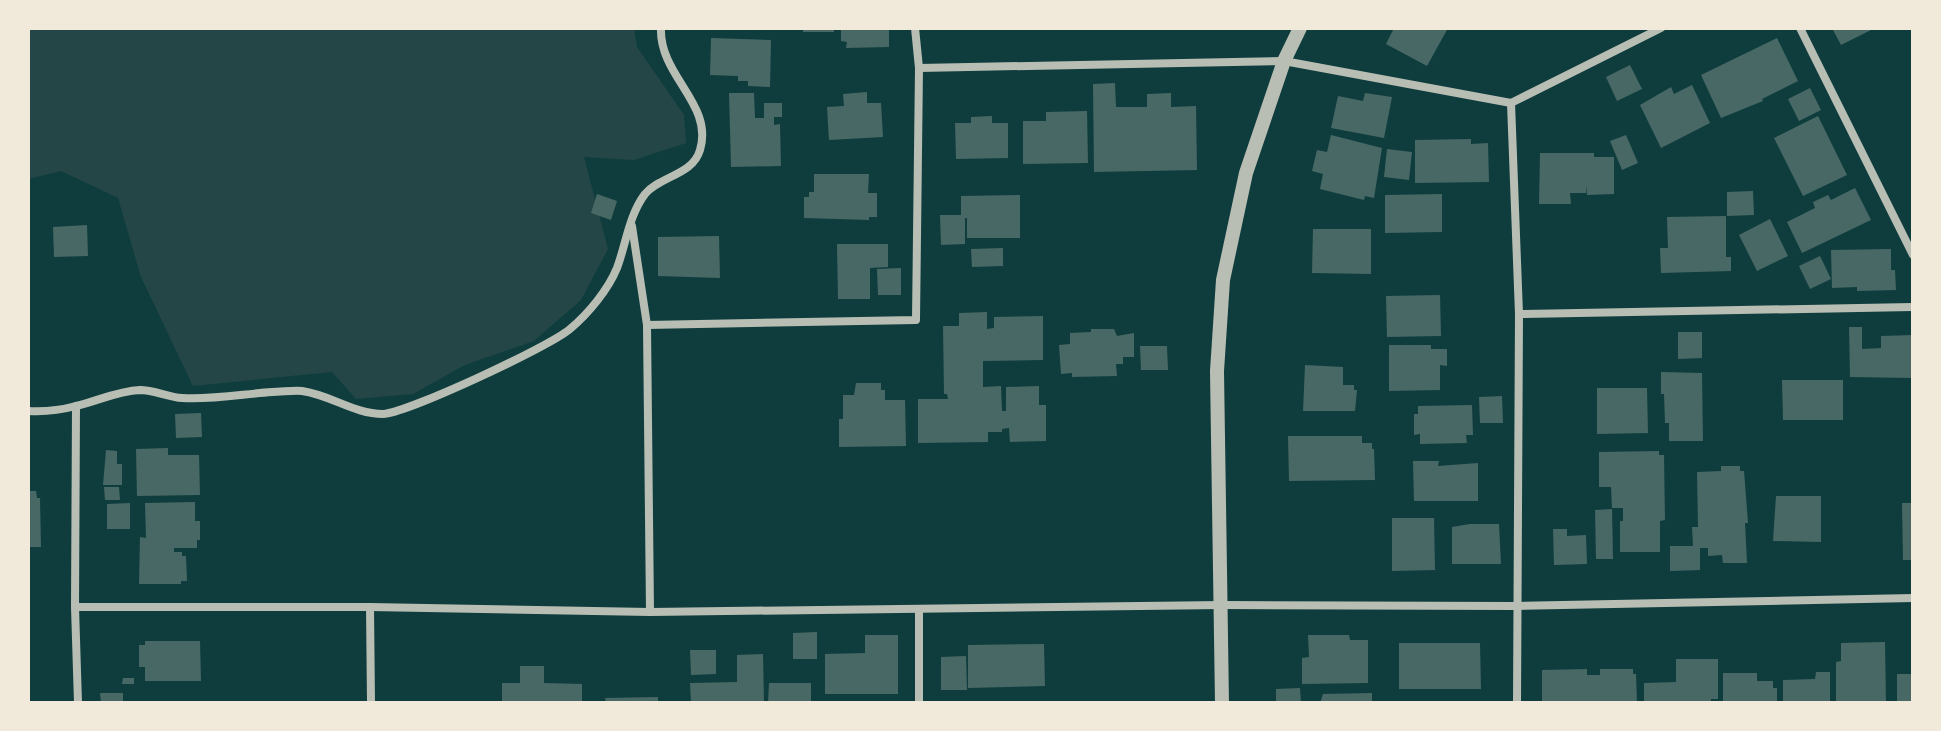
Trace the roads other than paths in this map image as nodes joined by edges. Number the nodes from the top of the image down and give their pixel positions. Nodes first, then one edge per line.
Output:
1 (661, 28) edge
2 (915, 28) edge
3 (1300, 28) edge
4 (1661, 28) edge
5 (1800, 28) edge
6 (1284, 61) junction
7 (919, 68) junction
8 (1511, 103) junction
9 (631, 223) junction
10 (1913, 255) edge
11 (1913, 307) edge
12 (1519, 314) junction
13 (647, 325) junction
14 (76, 406) junction
15 (28, 411) edge
16 (1913, 598) edge
17 (1222, 605) junction
18 (1516, 606) junction
19 (75, 607) junction
20 (370, 607) junction
21 (919, 610) junction
22 (650, 612) junction
23 (78, 703) edge
24 (371, 703) edge
25 (919, 703) edge
26 (1222, 703) edge
27 (1517, 703) edge

1 - 9 street
2 - 7 street
3 - 6 street
4 - 8 street
5 - 10 street
6 - 7 street
6 - 8 street
6 - 17 street
7 - 13 street
8 - 12 street
9 - 13 street
9 - 14 street
11 - 12 street
12 - 18 street
13 - 22 street
14 - 15 street
14 - 19 street
16 - 18 street
17 - 18 street
17 - 21 street
17 - 26 street
18 - 27 street
19 - 20 street
19 - 23 street
20 - 22 street
20 - 24 street
21 - 22 street
21 - 25 street

